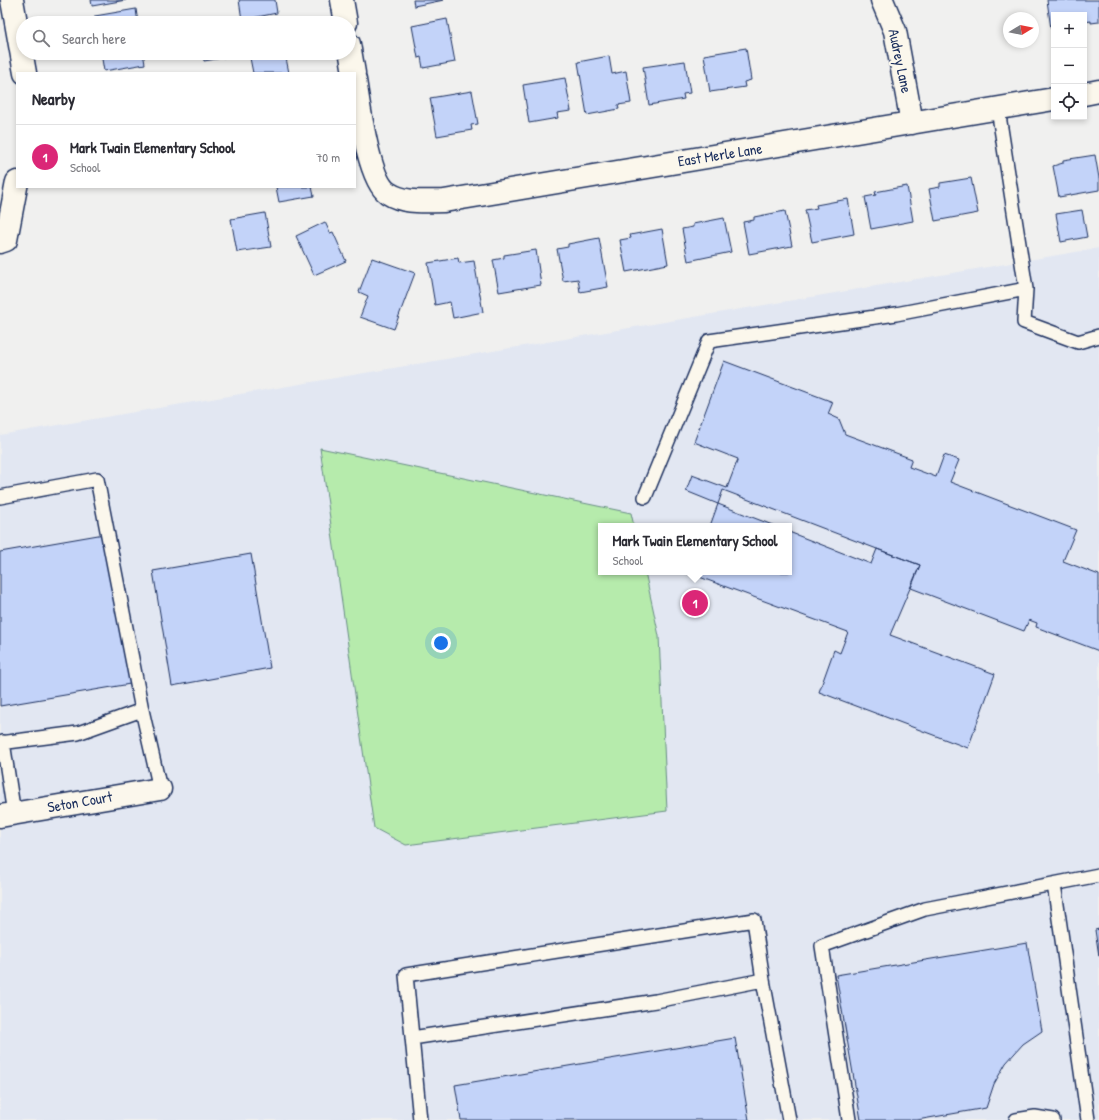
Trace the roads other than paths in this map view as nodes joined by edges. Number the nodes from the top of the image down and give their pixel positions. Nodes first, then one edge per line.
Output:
1 (12, 0) edge
2 (342, 0) edge
3 (882, 0) edge
4 (345, 16) edge
5 (16, 22) edge
6 (23, 60) edge
7 (352, 60) edge
8 (25, 72) edge
9 (354, 72) edge
10 (356, 86) edge
11 (1099, 91) edge
12 (1087, 93) edge
13 (1051, 100) edge
14 (998, 109) junction
15 (912, 123) junction
16 (16, 186) edge
17 (3, 241) edge
18 (1026, 289) junction
19 (1099, 336) edge
20 (645, 497) dead end
21 (0, 498) edge
22 (142, 710) junction
23 (2, 743) edge
24 (160, 788) joint
25 (7, 815) edge
26 (1099, 875) edge
27 (1054, 884) junction
28 (763, 980) junction
29 (412, 1038) junction
30 (1099, 1117) edge
31 (420, 1120) edge
32 (790, 1120) edge
33 (849, 1120) edge
34 (1016, 1120) edge
35 (1053, 1120) edge
36 (1088, 1120) edge
37 (1095, 1120) edge

1 - 5 street
2 - 4 street
3 - 15 street, Audrey Lane
6 - 8 street
7 - 9 street
10 - 15 street, East Merle Lane
11 - 12 street
13 - 14 street, East Merle Lane
14 - 15 street, East Merle Lane
14 - 18 lane
16 - 17 street
18 - 19 lane
18 - 20 lane
21 - 22 lane
22 - 23 lane
22 - 24 lane
23 - 25 lane
24 - 25 street, Seton Court
26 - 27 lane
27 - 33 lane
27 - 36 lane
28 - 29 lane
28 - 29 lane
28 - 32 lane
29 - 31 lane
30 - 37 lane
34 - 35 lane

